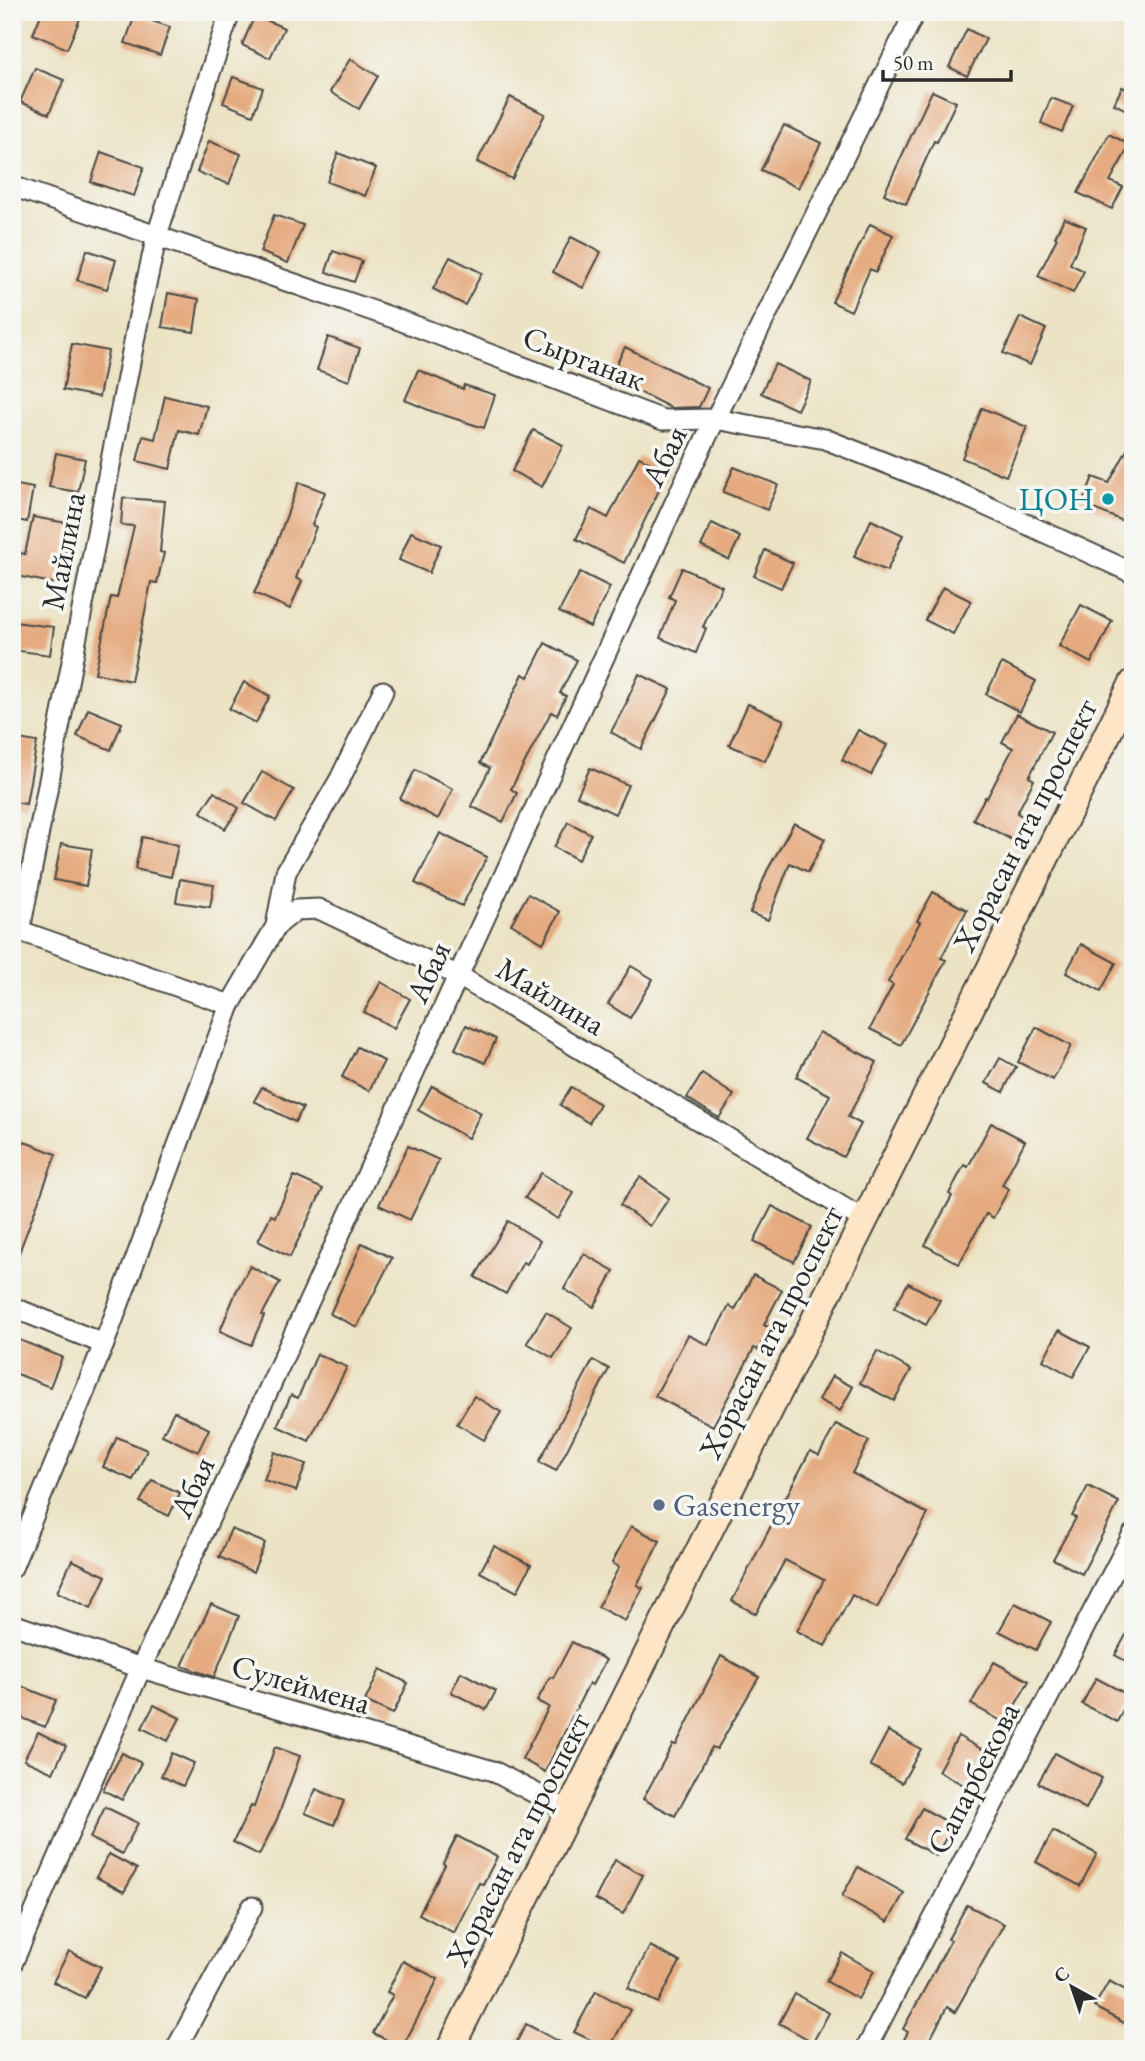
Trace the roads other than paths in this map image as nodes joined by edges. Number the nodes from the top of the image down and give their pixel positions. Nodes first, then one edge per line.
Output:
1 (230, 12) edge
2 (915, 12) edge
3 (12, 186) edge
4 (157, 235) junction
5 (715, 419) junction
6 (1133, 573) edge
7 (1133, 683) edge
8 (383, 691) dead end
9 (276, 926) junction
10 (16, 929) edge
11 (459, 975) junction
12 (230, 1005) junction
13 (864, 1220) junction
14 (12, 1307) edge
15 (104, 1344) junction
16 (1133, 1534) edge
17 (12, 1568) edge
18 (12, 1624) edge
19 (141, 1668) junction
20 (569, 1811) junction
21 (252, 1907) dead end
22 (12, 1964) edge
23 (176, 2049) edge
24 (450, 2049) edge
25 (866, 2049) edge

1 - 4 street, Майлина
2 - 5 street, Абая
3 - 4 street, Сырганак
4 - 5 street, Сырганак
4 - 10 street, Майлина
5 - 6 street, Сырганак
5 - 11 street, Абая
7 - 13 main road, Хорасан ата проспект
8 - 9 street
9 - 11 street, Майлина
9 - 12 street
10 - 12 street, Майлина
11 - 13 street, Майлина
11 - 19 street, Абая
12 - 15 street
13 - 20 main road, Хорасан ата проспект
14 - 15 street
15 - 17 street
16 - 25 street, Сапарбекова
18 - 19 street, Сулеймена
19 - 20 street, Сулеймена
19 - 22 street, Абая
20 - 24 main road, Хорасан ата проспект
21 - 23 street

